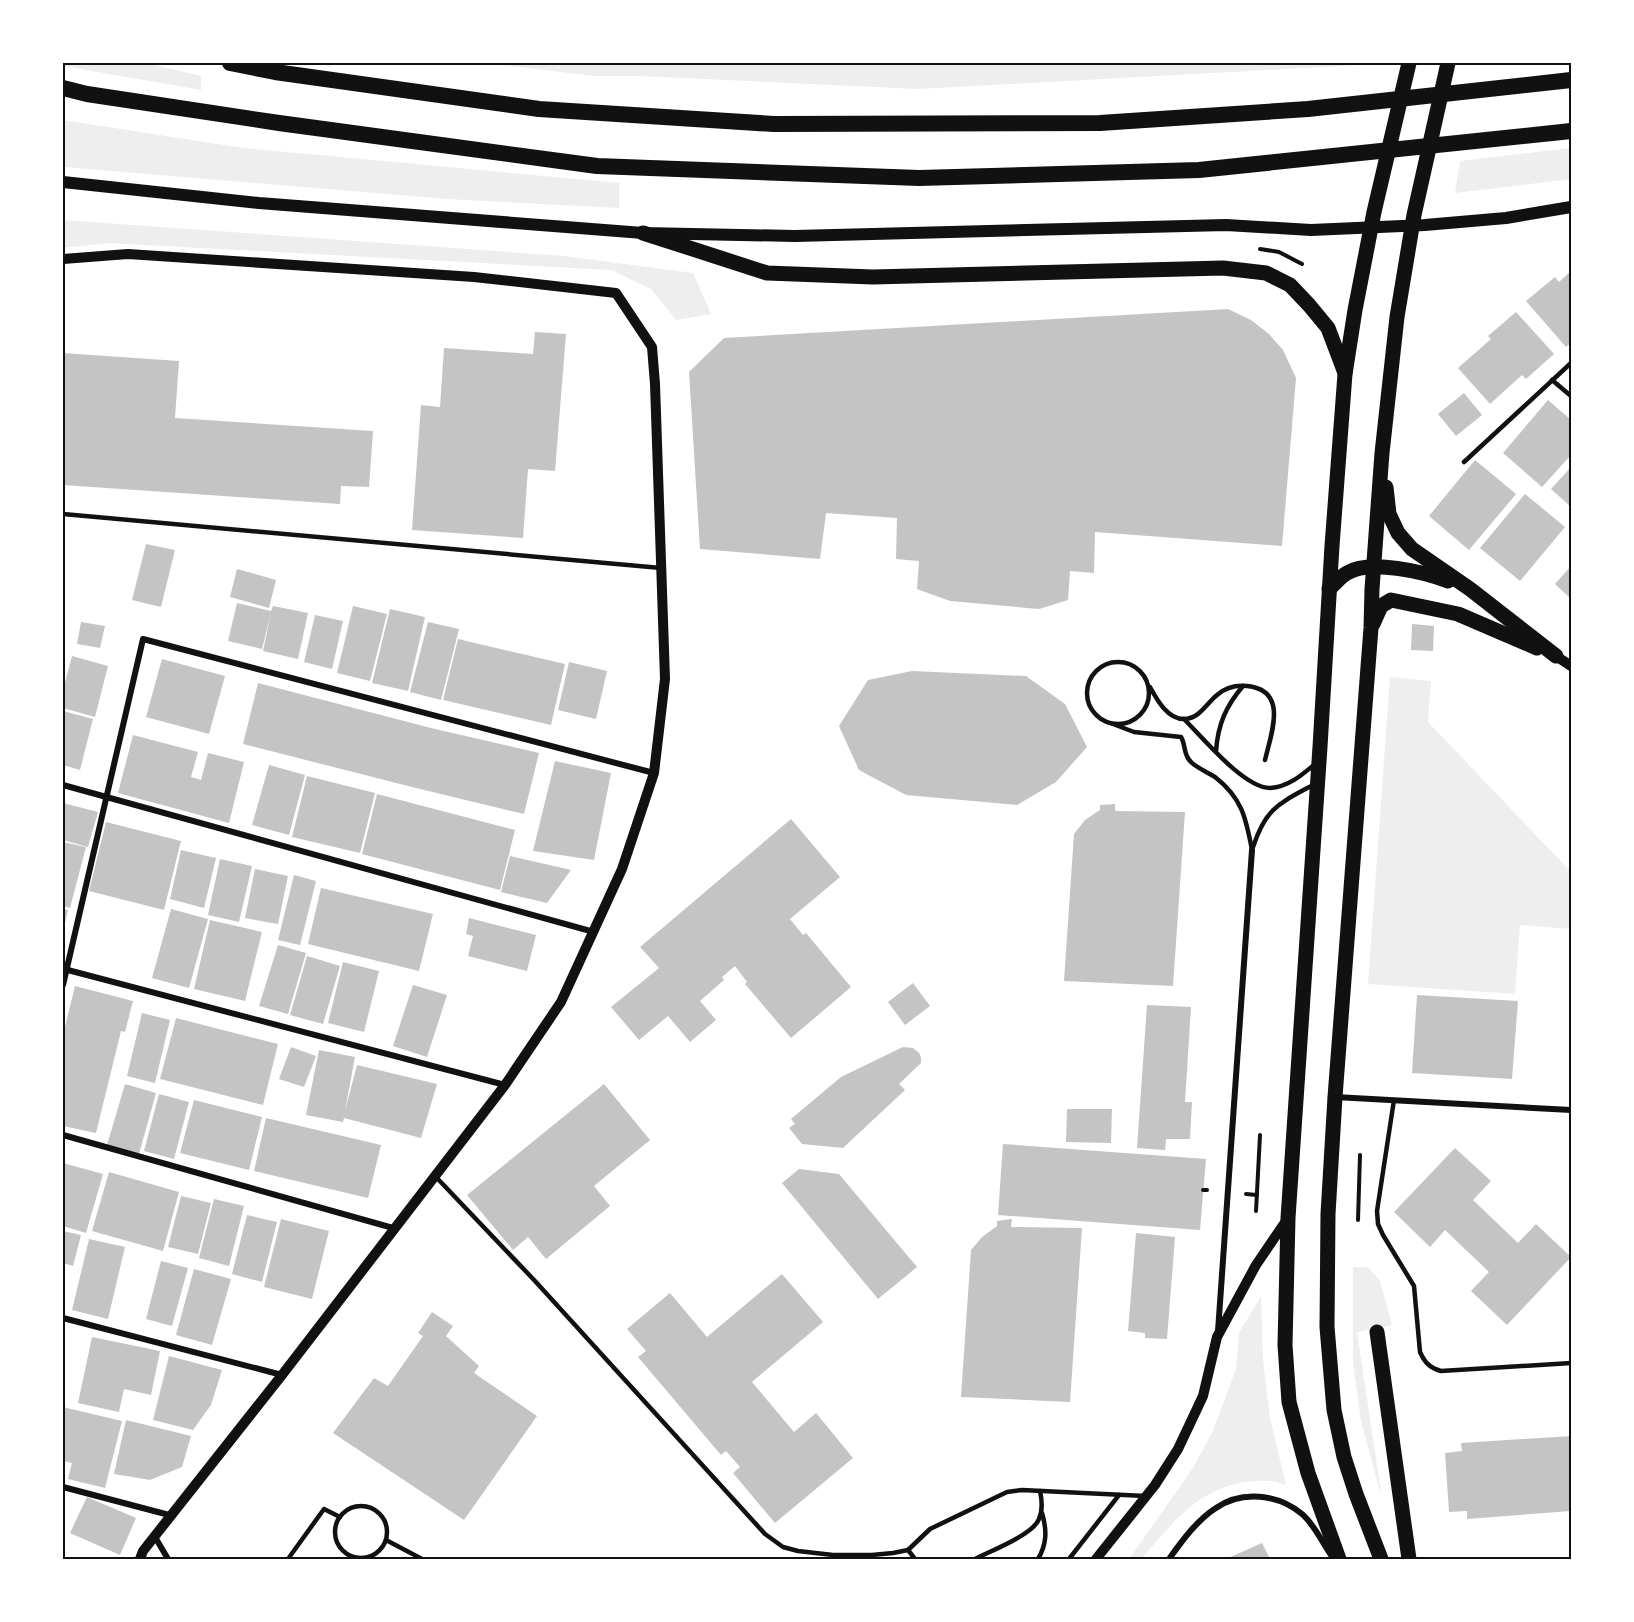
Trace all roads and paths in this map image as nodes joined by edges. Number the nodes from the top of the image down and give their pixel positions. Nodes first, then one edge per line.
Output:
1 (230, 63) edge
2 (1404, 63) edge
3 (1409, 63) edge
4 (1448, 63) edge
5 (1571, 80) edge
6 (1405, 84) junction
7 (63, 88) edge
8 (1571, 131) edge
9 (63, 182) edge
10 (1571, 207) edge
11 (643, 233) junction
12 (1260, 249) dead end
13 (63, 259) edge
14 (1302, 264) dead end
15 (1571, 363) edge
16 (1345, 374) junction
17 (1552, 380) junction
18 (1571, 396) edge
19 (1382, 453) junction
20 (1464, 462) dead end
21 (63, 514) edge
22 (1332, 546) junction
23 (1373, 567) junction
24 (662, 568) junction
25 (1348, 572) junction
26 (1329, 589) junction
27 (1372, 589) junction
28 (1470, 590) junction
29 (1391, 600) junction
30 (1371, 628) junction
31 (1557, 656) junction
32 (1571, 666) edge
33 (1243, 686) junction
34 (1150, 687) junction
35 (1184, 719) junction
36 (1113, 723) junction
37 (1216, 751) junction
38 (1265, 760) dead end
39 (1319, 761) junction
40 (654, 773) junction
41 (1318, 783) junction
42 (63, 785) edge
43 (106, 797) junction
44 (1252, 850) junction
45 (594, 932) junction
46 (64, 969) edge
47 (63, 985) edge
48 (505, 1085) junction
49 (1335, 1097) junction
50 (1394, 1100) junction
51 (1571, 1110) edge
52 (63, 1135) edge
53 (1260, 1135) dead end
54 (1360, 1155) dead end
55 (434, 1175) junction
56 (1246, 1194) dead end
57 (1257, 1195) junction
58 (1256, 1211) dead end
59 (1288, 1218) junction
60 (1358, 1220) dead end
61 (393, 1228) junction
62 (63, 1318) edge
63 (1377, 1332) dead end
64 (1217, 1337) junction
65 (1571, 1363) edge
66 (282, 1376) junction
67 (63, 1487) edge
68 (1040, 1491) junction
69 (1119, 1495) junction
70 (1146, 1497) junction
71 (1042, 1511) junction
72 (173, 1516) junction
73 (340, 1517) junction
74 (155, 1537) junction
75 (386, 1540) junction
76 (908, 1550) junction
77 (142, 1555) edge
78 (376, 1556) edge
79 (348, 1557) edge
80 (131, 1559) edge
81 (168, 1559) edge
82 (288, 1559) edge
83 (422, 1559) edge
84 (915, 1559) edge
85 (975, 1559) edge
86 (1038, 1559) edge
87 (1069, 1559) edge
88 (1096, 1559) edge
89 (1169, 1559) edge
90 (1336, 1559) edge
91 (1381, 1559) edge
92 (1409, 1559) edge

1 - 5 highway
2 - 6 main road
3 - 6 main road
4 - 19 main road
6 - 16 main road
7 - 8 highway
9 - 11 main road
10 - 11 main road
11 - 16 main road
12 - 14 path
13 - 24 street
15 - 17 lane
16 - 22 main road
17 - 18 lane
17 - 20 lane
19 - 23 main road
19 - 28 main road
21 - 24 lane
22 - 25 main road
22 - 26 main road
23 - 25 main road
23 - 27 main road
23 - 28 main road
24 - 40 street
25 - 26 main road
25 - 27 main road
26 - 39 main road
27 - 29 main road
27 - 30 main road
28 - 31 main road
29 - 30 main road
29 - 31 main road
30 - 49 main road
31 - 32 street
33 - 35 lane
33 - 37 lane
33 - 38 lane
34 - 35 lane
34 - 36 lane
34 - 36 lane
35 - 37 lane
36 - 44 lane
37 - 39 lane
39 - 41 main road
40 - 43 street
40 - 45 street
41 - 44 lane
41 - 59 main road
42 - 43 street
43 - 45 street
43 - 46 street
44 - 64 street
45 - 48 street
46 - 47 street
46 - 48 street
48 - 55 street
49 - 50 street
49 - 91 main road
50 - 51 street
50 - 65 lane
52 - 61 street
53 - 57 path
54 - 60 path
55 - 61 street
55 - 76 lane
56 - 57 path
57 - 58 path
59 - 64 street
59 - 90 main road
61 - 66 street
62 - 66 street
63 - 92 main road
64 - 70 street
66 - 72 street
67 - 72 street
68 - 69 lane
68 - 71 lane
68 - 76 lane
69 - 70 lane
69 - 87 lane
70 - 88 street
71 - 85 lane
71 - 86 lane
72 - 74 street
73 - 75 lane
73 - 79 lane
73 - 82 lane
74 - 77 street
74 - 81 street
75 - 78 lane
75 - 83 lane
76 - 84 lane
77 - 80 street
78 - 79 lane
89 - 90 street

